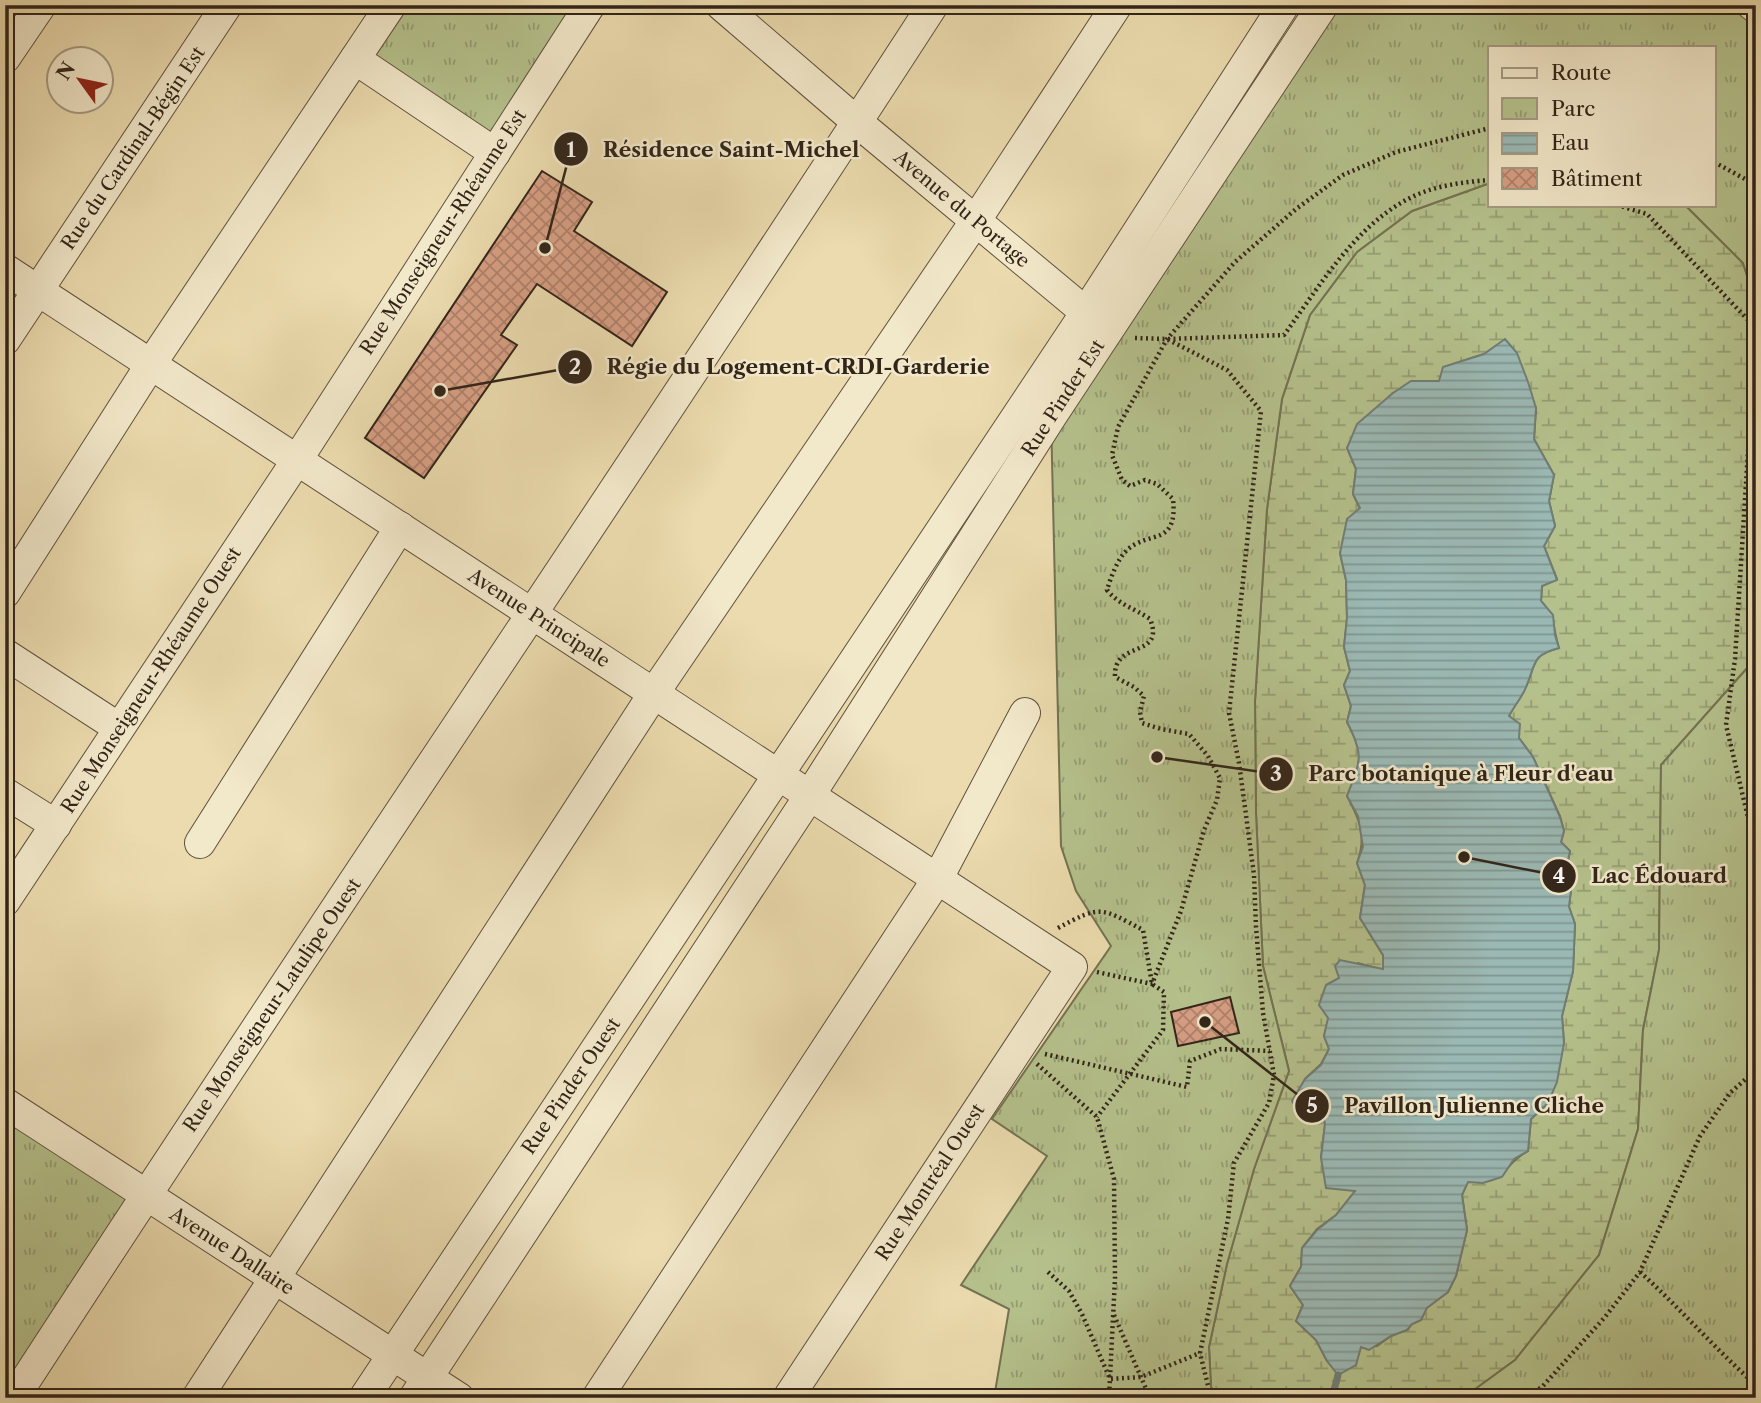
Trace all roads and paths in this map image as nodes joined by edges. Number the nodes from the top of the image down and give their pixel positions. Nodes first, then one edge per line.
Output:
1 (41, 5) edge
2 (227, 5) edge
3 (391, 5) edge
4 (590, 5) edge
5 (933, 5) edge
6 (1117, 5) edge
7 (1284, 5) edge
8 (1323, 5) edge
9 (740, 12) edge
10 (5, 58) edge
11 (355, 59) junction
12 (857, 122) junction
13 (1488, 129) edge
14 (495, 153) junction
15 (1716, 163) edge
16 (1488, 180) edge
17 (1756, 185) edge
18 (1620, 206) edge
19 (976, 220) junction
20 (5, 269) edge
21 (38, 290) junction
22 (1096, 321) junction
23 (1753, 322) edge
24 (1167, 339) junction
25 (5, 340) edge
26 (152, 364) junction
27 (297, 460) junction
28 (400, 527) junction
29 (5, 593) edge
30 (532, 615) junction
31 (5, 654) edge
32 (654, 693) junction
33 (1026, 713) dead end
34 (119, 728) junction
35 (778, 775) junction
36 (5, 793) edge
37 (810, 796) junction
38 (55, 825) junction
39 (200, 843) dead end
40 (1756, 851) edge
41 (14, 868) edge
42 (938, 878) junction
43 (5, 901) edge
44 (1033, 942) junction
45 (1073, 967) junction
46 (1152, 984) junction
47 (1019, 1048) junction
48 (1270, 1051) junction
49 (1756, 1070) edge
50 (1130, 1073) junction
51 (5, 1103) edge
52 (1097, 1117) junction
53 (146, 1195) junction
54 (1048, 1272) dead end
55 (1640, 1272) junction
56 (273, 1277) junction
57 (1112, 1312) junction
58 (1200, 1353) junction
59 (392, 1355) junction
60 (1141, 1377) junction
61 (1110, 1379) junction
62 (1756, 1385) edge
63 (420, 1388) edge
64 (14, 1398) edge
65 (197, 1398) edge
66 (364, 1398) edge
67 (459, 1398) edge
68 (597, 1398) edge
69 (788, 1398) edge
70 (1109, 1398) edge
71 (1150, 1398) edge
72 (1211, 1398) edge
73 (1525, 1398) edge

1 - 10 street
2 - 21 street, Rue du Cardinal-Bégin Est
3 - 11 street
4 - 14 street, Rue Monseigneur-Rhéaume Est
5 - 12 street, Rue Monseigneur-Latulipe Ouest
6 - 19 street
7 - 22 street, Rue Pinder Est
8 - 22 street, Rue Pinder Est
9 - 12 street, Avenue du Portage
11 - 14 street
11 - 26 street
12 - 19 street, Avenue du Portage
12 - 30 street, Rue Monseigneur-Latulipe Ouest
13 - 24 path
14 - 27 street, Rue Monseigneur-Rhéaume Est
15 - 17 path
16 - 24 path
18 - 23 path
19 - 22 street, Avenue du Portage
19 - 32 street
20 - 21 street, Avenue Principale
21 - 25 street, Rue du Cardinal-Bégin Est
21 - 26 street, Avenue Principale
22 - 24 path
22 - 35 street, Rue Pinder Est
22 - 37 street, Rue Pinder Est
23 - 40 path
24 - 46 path
24 - 48 path
26 - 27 street, Avenue Principale
26 - 29 street
27 - 28 street, Avenue Principale
27 - 34 street, Rue Monseigneur-Rhéaume Ouest
28 - 30 street, Avenue Principale
28 - 39 street
30 - 32 street, Avenue Principale
30 - 53 street, Rue Monseigneur-Latulipe Ouest
31 - 34 street
32 - 35 street, Avenue Principale
32 - 56 street
33 - 42 street
34 - 38 street, Rue Monseigneur-Rhéaume Ouest
35 - 37 street, Avenue Principale
35 - 59 street, Rue Pinder Ouest
36 - 38 street
37 - 42 street, Avenue Principale
37 - 63 street, Rue Pinder Ouest
38 - 41 street, Rue Monseigneur-Rhéaume Ouest
41 - 43 street, Rue Monseigneur-Rhéaume Ouest
42 - 44 street, Avenue Principale
42 - 68 street
44 - 45 street, Avenue Principale
44 - 46 path
45 - 46 path
45 - 47 street, Rue Montréal Ouest
46 - 50 path
47 - 50 path
47 - 52 path
47 - 69 street, Rue Montréal Ouest
48 - 50 path
48 - 58 path
49 - 55 path
50 - 52 path
51 - 53 street, Avenue Dallaire
52 - 57 path
53 - 56 street, Avenue Dallaire
53 - 64 street, Rue Monseigneur-Latulipe Ouest
54 - 61 path
55 - 62 path
55 - 73 path
56 - 59 street, Avenue Dallaire
56 - 65 street
57 - 60 path
57 - 61 path
58 - 60 path
58 - 72 path
59 - 63 street, Avenue Dallaire
59 - 66 street, Rue Pinder Ouest
60 - 61 path
60 - 71 path
61 - 70 path
63 - 67 street, Avenue Dallaire

